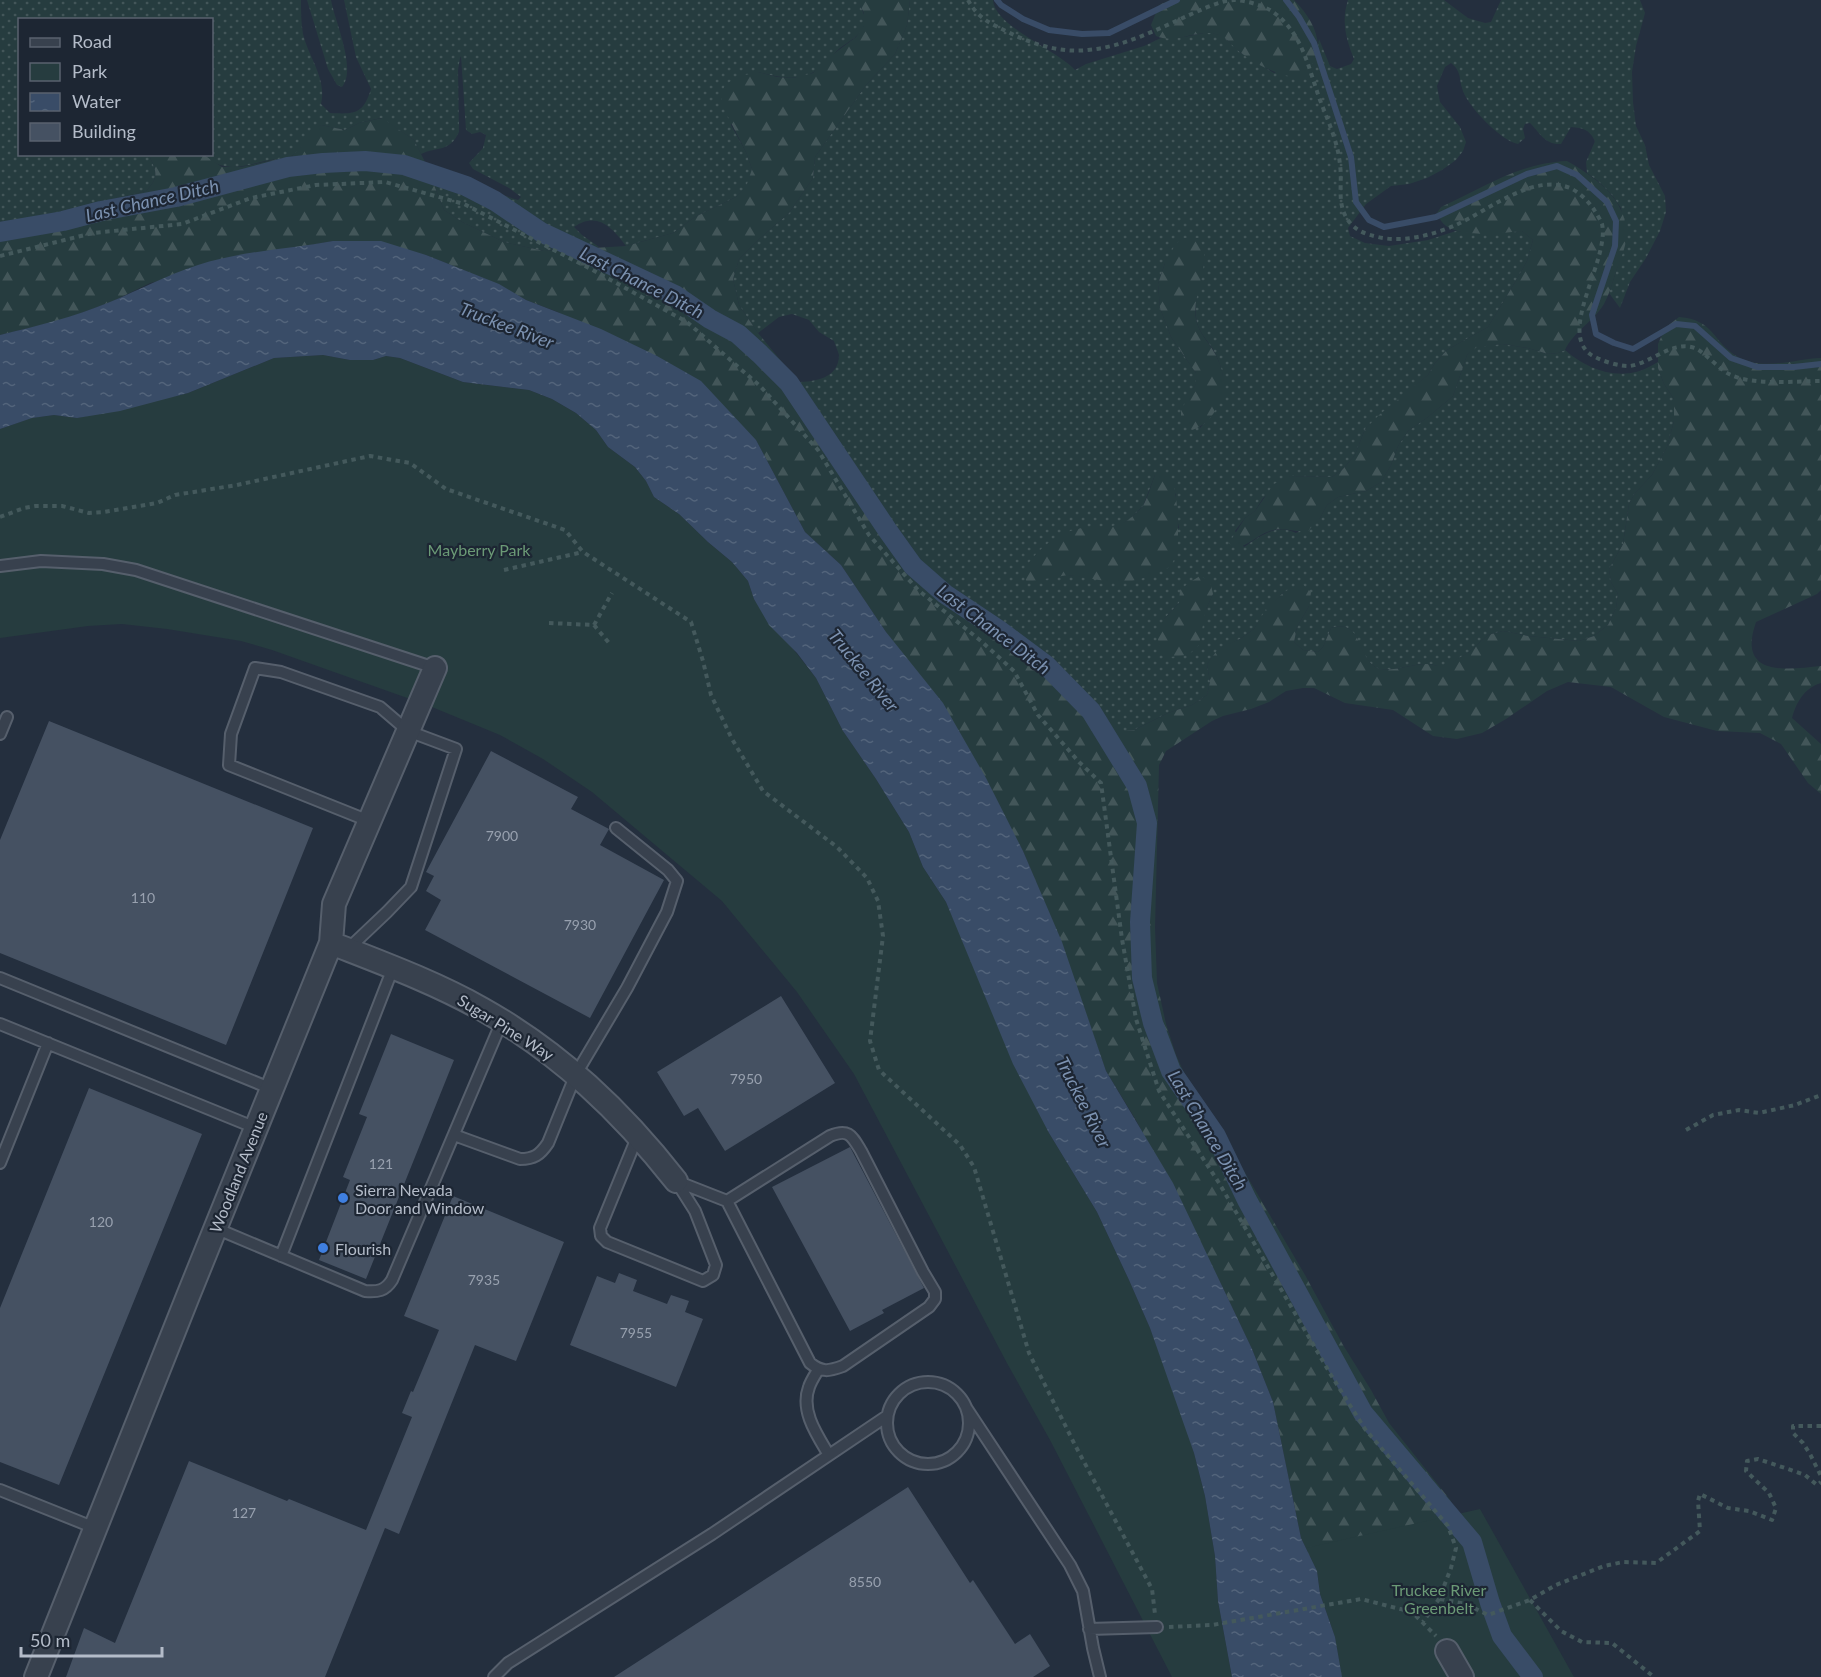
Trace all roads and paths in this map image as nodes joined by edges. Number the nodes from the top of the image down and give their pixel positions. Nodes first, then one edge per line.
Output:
1 (968, 0) edge
2 (0, 256) edge
3 (1821, 381) edge
4 (0, 517) edge
5 (583, 552) junction
6 (0, 566) edge
7 (504, 570) dead end
8 (612, 593) dead end
9 (549, 623) dead end
10 (594, 625) junction
11 (609, 643) dead end
12 (435, 668) joint
13 (7, 717) dead end
14 (408, 731) junction
15 (0, 734) edge
16 (369, 821) junction
17 (616, 828) dead end
18 (340, 946) junction
19 (393, 968) junction
20 (0, 978) edge
21 (502, 1021) junction
22 (0, 1024) edge
23 (48, 1043) junction
24 (576, 1074) junction
25 (272, 1089) junction
26 (1821, 1095) edge
27 (256, 1128) junction
28 (1686, 1130) dead end
29 (638, 1134) junction
30 (454, 1135) junction
31 (0, 1163) edge
32 (676, 1181) junction
33 (727, 1201) junction
34 (215, 1228) junction
35 (281, 1256) junction
36 (819, 1370) junction
37 (967, 1409) junction
38 (887, 1416) junction
39 (1821, 1426) edge
40 (829, 1455) junction
41 (1821, 1476) edge
42 (1821, 1482) edge
43 (0, 1490) edge
44 (95, 1528) junction
45 (1439, 1599) junction
46 (1530, 1600) junction
47 (1423, 1622) junction
48 (1157, 1627) junction
49 (1089, 1629) junction
50 (1448, 1651) joint
51 (36, 1677) edge
52 (494, 1677) edge
53 (1100, 1677) edge
54 (1462, 1677) edge
55 (1654, 1677) edge

1 - 3 path
2 - 45 path
4 - 5 path
5 - 7 path
5 - 48 path
6 - 12 lane
8 - 10 path
9 - 10 path
10 - 11 path
12 - 14 street, Woodland Avenue
13 - 15 lane
14 - 16 street, Woodland Avenue
14 - 16 lane
14 - 18 lane
16 - 18 street, Woodland Avenue
17 - 24 lane
18 - 19 street, Sugar Pine Way
18 - 25 street, Woodland Avenue
19 - 21 street, Sugar Pine Way
19 - 35 lane
20 - 25 lane
21 - 24 street, Sugar Pine Way
21 - 30 lane
22 - 23 lane
23 - 27 lane
23 - 31 lane
24 - 29 street, Sugar Pine Way
24 - 30 lane
25 - 27 street, Woodland Avenue
26 - 28 path
27 - 34 street, Woodland Avenue
29 - 32 street, Sugar Pine Way
29 - 32 lane
30 - 35 lane
32 - 33 lane
33 - 36 lane
33 - 36 lane
34 - 35 lane
34 - 44 street, Woodland Avenue
36 - 40 lane
37 - 38 lane
37 - 38 lane
37 - 49 lane
38 - 40 lane
39 - 41 path
40 - 52 lane
42 - 46 path
43 - 44 lane
44 - 51 street, Woodland Avenue
45 - 46 path
45 - 47 path
46 - 55 path
47 - 48 path
47 - 50 path
48 - 49 lane
49 - 53 lane
50 - 54 street

